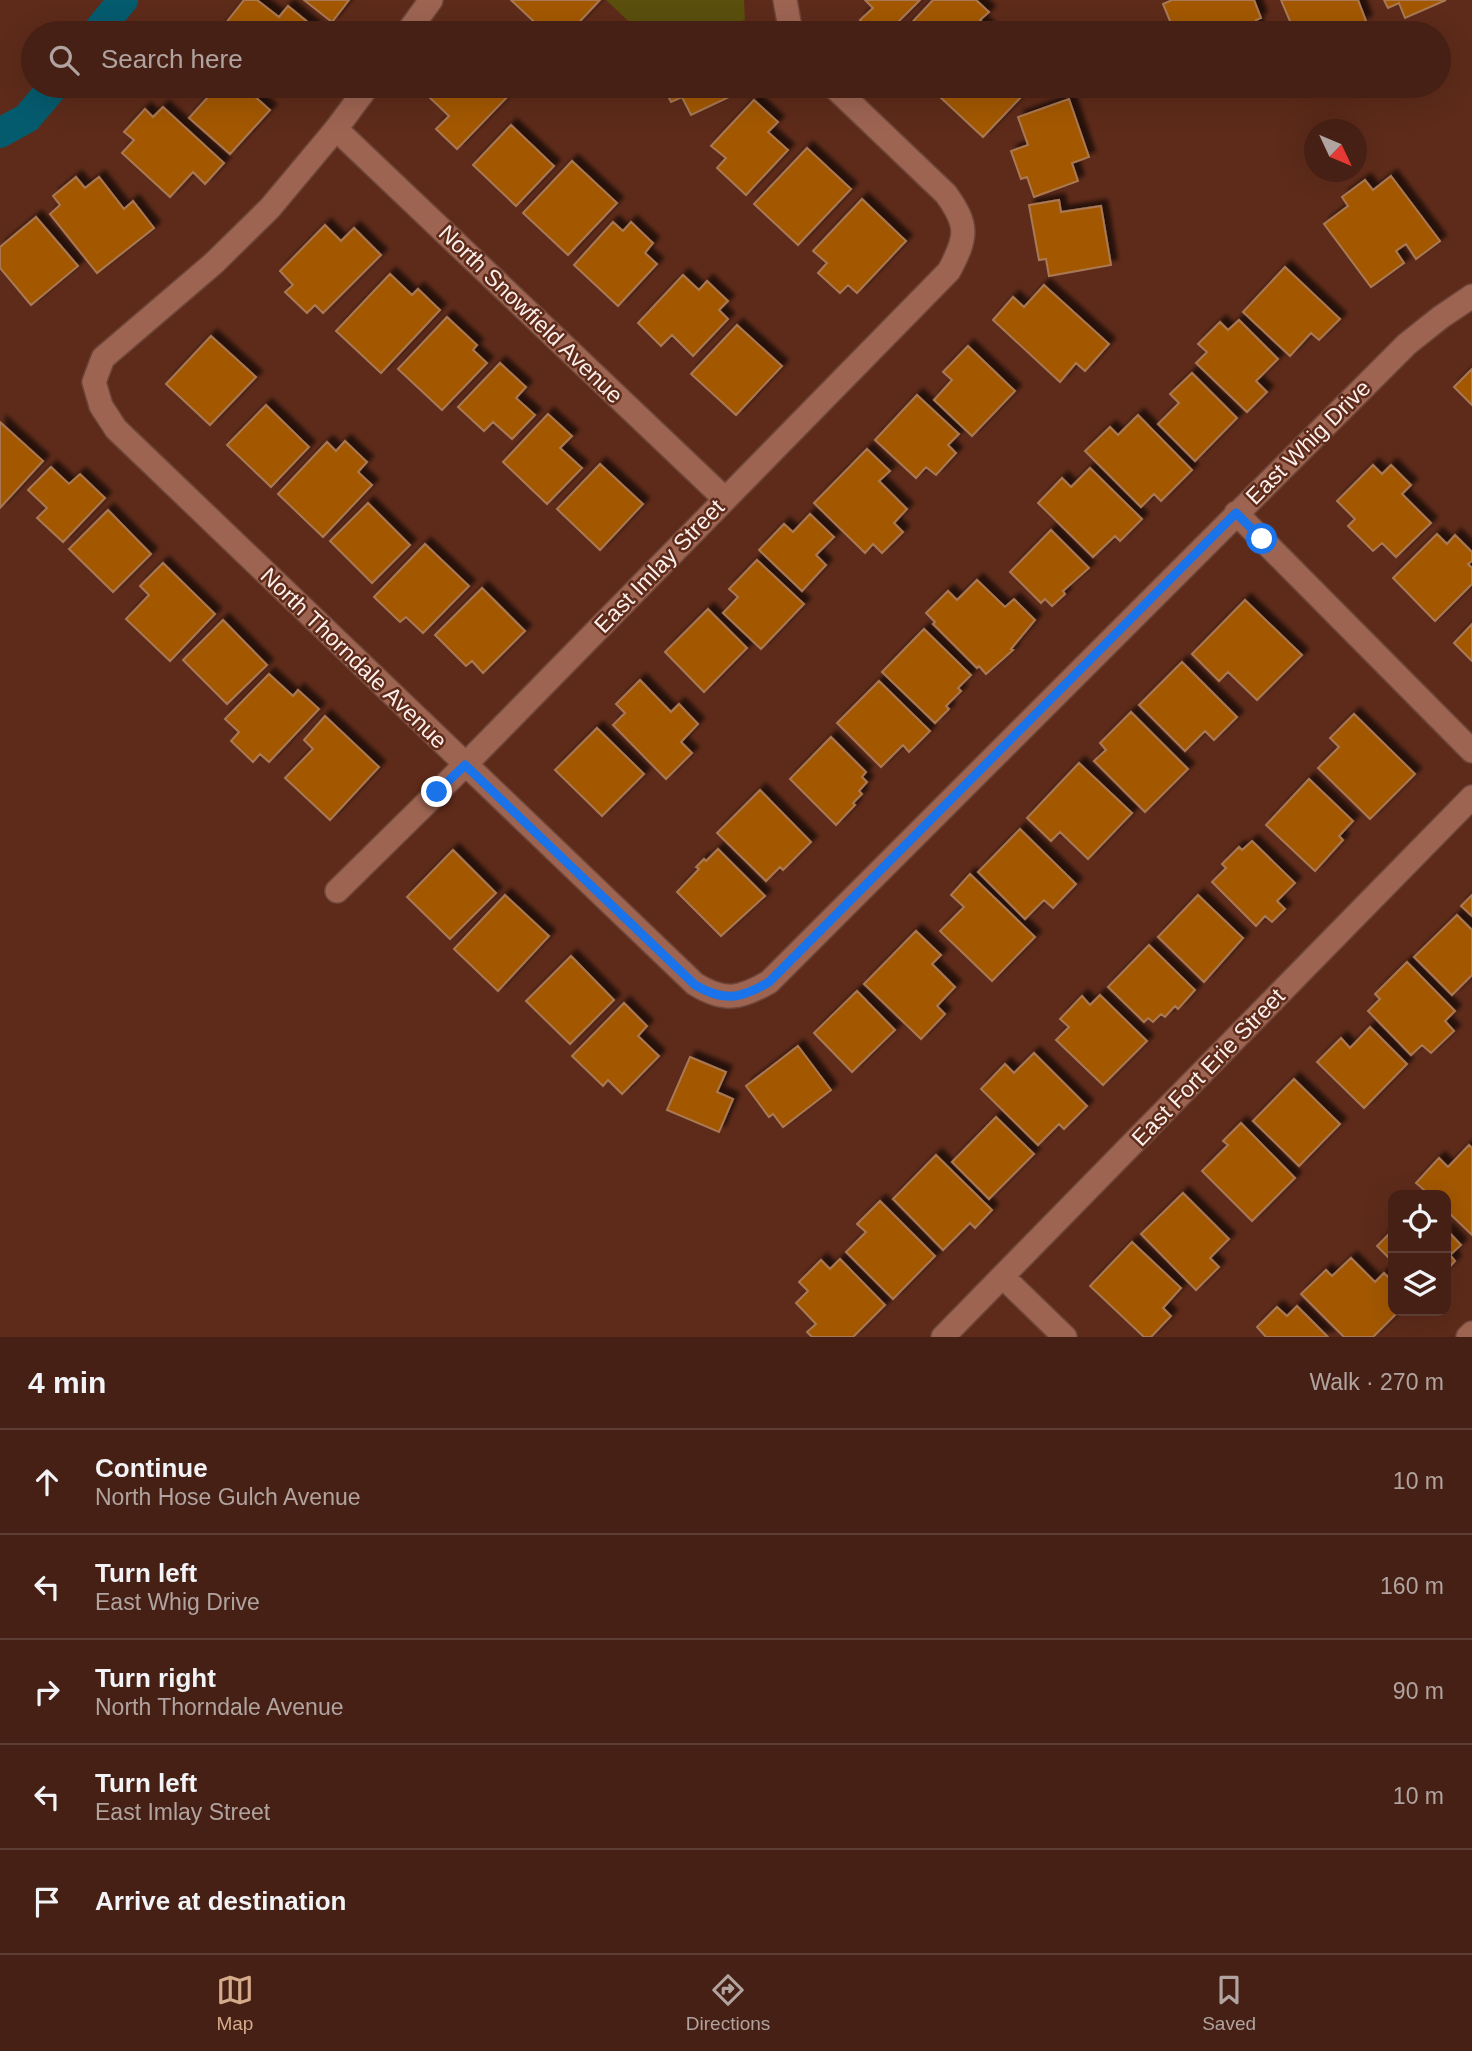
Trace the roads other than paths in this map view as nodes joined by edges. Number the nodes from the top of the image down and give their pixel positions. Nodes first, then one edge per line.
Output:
1 (431, 0) edge
2 (785, 0) edge
3 (416, 21) edge
4 (789, 21) edge
5 (359, 98) edge
6 (846, 98) edge
7 (336, 129) junction
8 (1472, 296) edge
9 (725, 499) junction
10 (1236, 513) junction
11 (1472, 751) edge
12 (465, 765) junction
13 (1472, 797) edge
14 (337, 891) dead end
15 (729, 998) joint
16 (1003, 1277) junction
17 (1472, 1333) edge
18 (943, 1337) edge
19 (1065, 1337) edge
20 (1468, 1337) edge

1 - 3 street
2 - 4 street
5 - 7 street
6 - 9 street, East Imlay Street
7 - 9 street, North Snowfield Avenue
7 - 12 street, North Thorndale Avenue
8 - 10 street, East Whig Drive
9 - 12 street, East Imlay Street
10 - 11 street
10 - 15 street, East Whig Drive
12 - 14 street, East Imlay Street
12 - 15 street, North Thorndale Avenue
13 - 16 street, East Fort Erie Street
16 - 18 street, East Fort Erie Street
16 - 19 street
17 - 20 street

